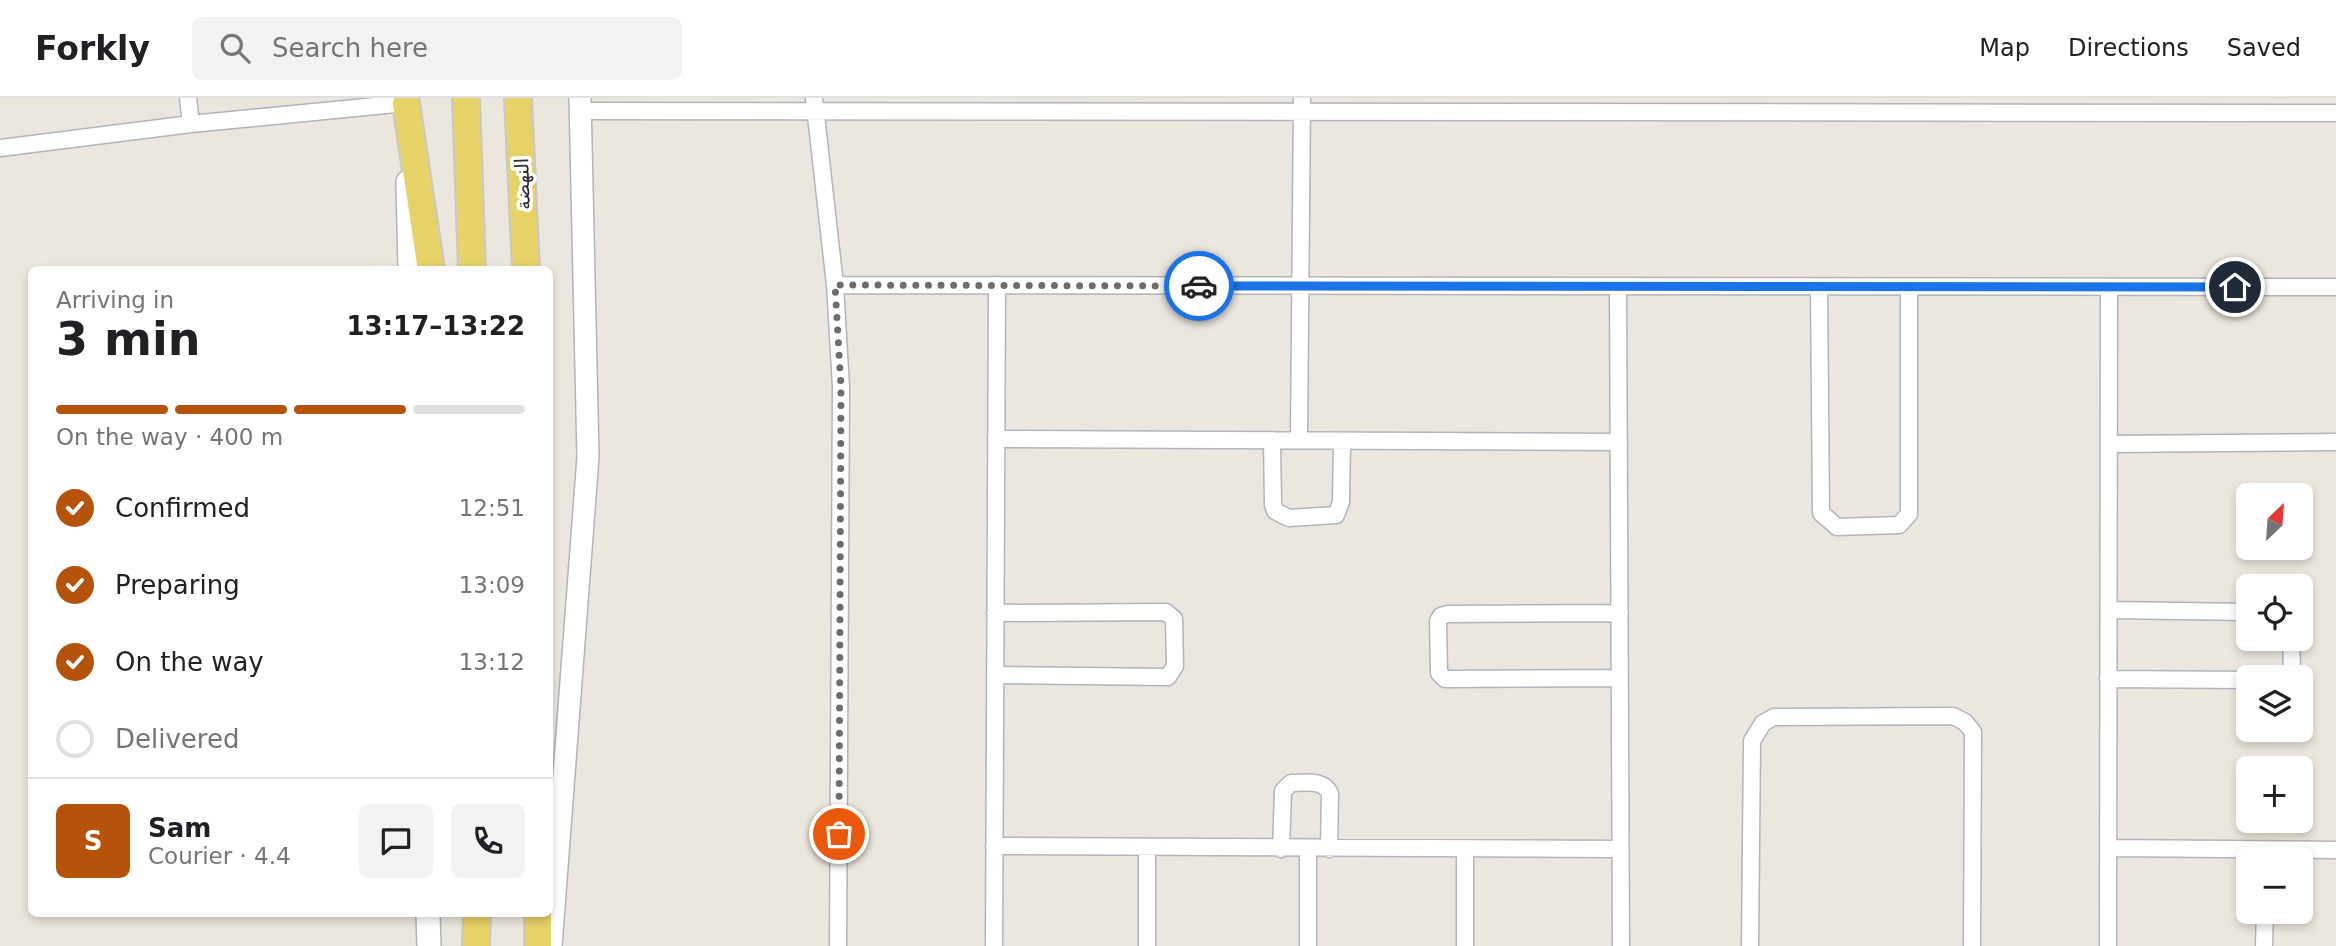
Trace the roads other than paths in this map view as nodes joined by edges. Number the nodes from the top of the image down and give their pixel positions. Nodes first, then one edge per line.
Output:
1 (188, 98) edge
2 (466, 98) edge
3 (518, 98) edge
4 (406, 100) edge
5 (581, 104) edge
6 (815, 105) edge
7 (1302, 105) edge
8 (2336, 113) edge
9 (191, 124) junction
10 (0, 148) edge
11 (410, 266) edge
12 (430, 266) edge
13 (472, 266) edge
14 (526, 266) edge
15 (835, 285) junction
16 (997, 285) junction
17 (1300, 287) junction
18 (1618, 287) junction
19 (1819, 287) junction
20 (1909, 287) junction
21 (2109, 287) junction
22 (2336, 287) edge
23 (996, 439) junction
24 (1272, 440) junction
25 (1299, 440) junction
26 (1342, 441) junction
27 (1619, 442) junction
28 (2336, 442) edge
29 (2109, 444) junction
30 (2109, 610) junction
31 (995, 612) junction
32 (2236, 612) edge
33 (1620, 613) junction
34 (995, 676) junction
35 (1620, 678) junction
36 (2108, 679) junction
37 (2236, 680) edge
38 (994, 846) junction
39 (1147, 847) junction
40 (2108, 848) junction
41 (1281, 849) junction
42 (1308, 849) junction
43 (1329, 849) junction
44 (1465, 849) junction
45 (1619, 849) junction
46 (2336, 850) edge
47 (2313, 851) edge
48 (2236, 853) edge
49 (428, 917) edge
50 (477, 917) edge
51 (538, 917) edge
52 (2265, 924) edge
53 (429, 946) edge
54 (477, 946) edge
55 (538, 946) edge
56 (551, 946) edge
57 (838, 946) edge
58 (993, 946) edge
59 (1147, 946) edge
60 (1308, 946) edge
61 (1465, 946) edge
62 (1622, 946) edge
63 (1750, 946) edge
64 (1972, 946) edge
65 (2108, 946) edge
66 (2264, 946) edge

1 - 9 street
2 - 13 main road
3 - 14 main road, النهضة
4 - 9 street
4 - 11 main road
4 - 12 main road
5 - 6 street
5 - 56 street
6 - 7 street
6 - 15 street
7 - 8 street
7 - 17 street
9 - 10 street
15 - 16 street
15 - 57 street
16 - 17 street
16 - 23 street
17 - 18 street
17 - 25 street
18 - 19 street
18 - 27 street
19 - 20 street
19 - 20 street
20 - 21 street
21 - 22 street
21 - 29 street
23 - 24 street
23 - 31 street
24 - 25 street
24 - 26 street
25 - 26 street
26 - 27 street
27 - 33 street
28 - 29 street
29 - 30 street
30 - 32 street
30 - 36 street
31 - 34 street
31 - 34 street
33 - 35 street
33 - 35 street
34 - 38 street
35 - 45 street
36 - 37 street
36 - 40 street
38 - 39 street
38 - 58 street
39 - 41 street
39 - 59 street
40 - 48 street
40 - 65 street
41 - 42 street
41 - 43 street
42 - 43 street
42 - 60 street
43 - 44 street
44 - 45 street
44 - 61 street
45 - 62 street
46 - 47 street
49 - 53 main road
50 - 54 main road
51 - 55 main road
52 - 66 street
63 - 64 street

